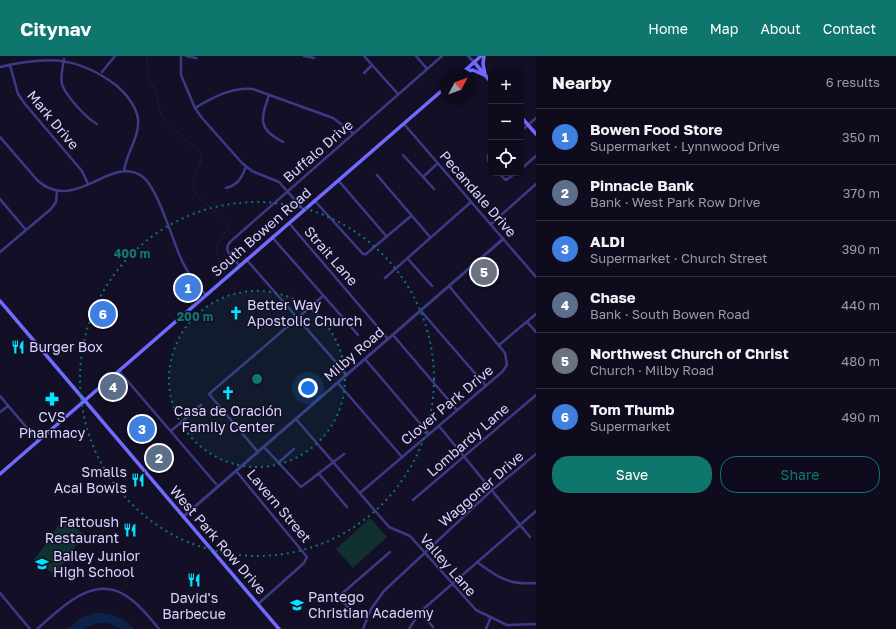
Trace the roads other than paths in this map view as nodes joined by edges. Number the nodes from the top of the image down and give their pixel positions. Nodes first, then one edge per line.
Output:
1 (115, 56) edge
2 (181, 56) edge
3 (186, 56) edge
4 (304, 56) edge
5 (364, 56) edge
6 (416, 56) edge
7 (442, 56) edge
8 (468, 56) edge
9 (481, 56) edge
10 (484, 56) edge
11 (196, 58) dead end
12 (314, 58) dead end
13 (64, 59) junction
14 (474, 62) junction
15 (10, 65) junction
16 (372, 65) junction
17 (0, 68) edge
18 (467, 68) edge
19 (427, 69) junction
20 (102, 72) junction
21 (476, 72) edge
22 (364, 73) dead end
23 (486, 77) junction
24 (440, 92) edge
25 (398, 94) junction
26 (269, 95) junction
27 (195, 108) junction
28 (536, 118) edge
29 (524, 120) edge
30 (97, 124) dead end
31 (404, 124) junction
32 (528, 125) junction
33 (524, 128) edge
34 (353, 133) junction
35 (536, 134) edge
36 (0, 137) edge
37 (283, 142) dead end
38 (403, 155) dead end
39 (536, 156) edge
40 (438, 163) junction
41 (246, 166) junction
42 (524, 166) edge
43 (124, 172) junction
44 (377, 175) dead end
45 (501, 176) edge
46 (512, 176) edge
47 (423, 177) junction
48 (338, 180) junction
49 (88, 184) junction
50 (536, 184) edge
51 (226, 188) dead end
52 (434, 189) dead end
53 (57, 191) junction
54 (287, 191) junction
55 (0, 199) edge
56 (314, 200) junction
57 (471, 202) junction
58 (304, 210) junction
59 (411, 216) junction
60 (289, 223) junction
61 (491, 224) junction
62 (26, 230) junction
63 (272, 237) junction
64 (387, 237) junction
65 (430, 237) junction
66 (504, 239) junction
67 (0, 252) edge
68 (246, 259) junction
69 (408, 259) junction
70 (239, 265) junction
71 (536, 277) edge
72 (385, 278) dead end
73 (432, 286) dead end
74 (449, 286) junction
75 (206, 295) junction
76 (323, 296) junction
77 (0, 302) edge
78 (421, 311) junction
79 (536, 314) edge
80 (298, 318) junction
81 (527, 322) junction
82 (536, 332) edge
83 (358, 335) dead end
84 (393, 335) junction
85 (389, 339) junction
86 (499, 346) junction
87 (365, 360) junction
88 (119, 371) junction
89 (347, 375) junction
90 (338, 383) junction
91 (486, 386) junction
92 (536, 395) edge
93 (0, 396) edge
94 (84, 400) junction
95 (201, 404) dead end
96 (8, 406) junction
97 (457, 410) junction
98 (0, 412) edge
99 (296, 419) junction
100 (439, 426) junction
101 (171, 431) junction
102 (429, 434) junction
103 (38, 441) junction
104 (264, 447) junction
105 (294, 449) dead end
106 (258, 452) junction
107 (344, 454) dead end
108 (536, 454) edge
109 (402, 457) junction
110 (464, 457) junction
111 (334, 462) junction
112 (278, 463) junction
113 (236, 472) junction
114 (0, 474) edge
115 (319, 474) junction
116 (216, 484) dead end
117 (491, 491) junction
118 (360, 493) junction
119 (413, 500) dead end
120 (347, 507) dead end
121 (536, 511) edge
122 (184, 517) junction
123 (520, 525) junction
124 (530, 537) dead end
125 (390, 552) dead end
126 (425, 553) junction
127 (477, 562) junction
128 (452, 583) junction
129 (536, 583) edge
130 (0, 593) edge
131 (258, 604) junction
132 (420, 612) junction
133 (367, 618) junction
134 (490, 619) junction
135 (536, 624) edge
136 (433, 627) dead end
137 (30, 629) edge
138 (37, 629) edge
139 (159, 629) edge
140 (280, 629) edge
141 (363, 629) edge
142 (409, 629) edge
143 (486, 629) edge

1 - 20 street
2 - 27 street
3 - 11 street
4 - 12 street
5 - 16 street
6 - 19 street
7 - 19 street, Buffalo Drive
8 - 14 street
9 - 14 main road
10 - 23 main road
13 - 15 street
13 - 20 street
13 - 30 street
14 - 18 main road
14 - 23 main road
15 - 17 street
15 - 49 street, Mark Drive
16 - 22 street
16 - 25 street
19 - 25 street, Buffalo Drive
20 - 43 street
21 - 23 main road
24 - 31 main road, South Bowen Road
25 - 34 street, Buffalo Drive
26 - 27 street
26 - 34 street
26 - 37 street
27 - 41 street
28 - 32 street
29 - 32 main road
31 - 40 street, Pecandale Drive
31 - 48 main road, South Bowen Road
32 - 33 street
32 - 35 main road
34 - 54 street, Buffalo Drive
36 - 53 street
38 - 47 street
39 - 42 street
40 - 47 street
40 - 57 street, Pecandale Drive
41 - 51 street
41 - 54 street
43 - 49 street
43 - 75 street
44 - 59 street
45 - 46 street
47 - 52 street
48 - 56 main road, South Bowen Road
48 - 64 street
49 - 53 street
50 - 61 street
53 - 62 street
54 - 58 street
54 - 70 street, Buffalo Drive
55 - 62 street
56 - 58 main road, South Bowen Road
56 - 64 street
57 - 61 street, Pecandale Drive
57 - 65 street
58 - 60 main road, South Bowen Road
59 - 64 street
59 - 65 street
60 - 63 main road, South Bowen Road
60 - 85 street, Strait Lane
61 - 66 street, Pecandale Drive
62 - 67 street
63 - 68 main road, South Bowen Road
63 - 76 street
65 - 69 street
66 - 71 street, Pecandale Drive
66 - 74 street, Milby Road
68 - 70 main road, South Bowen Road
68 - 80 street
69 - 72 street
69 - 73 street
70 - 75 main road, South Bowen Road
74 - 78 street, Milby Road
74 - 86 street, Clover Park Drive
75 - 88 main road, South Bowen Road
76 - 80 street
76 - 83 street
77 - 94 main road, West Park Row Drive
78 - 84 street, Milby Road
78 - 91 street
79 - 81 street
80 - 89 street
80 - 106 street
81 - 82 street
81 - 86 street
84 - 85 street, Milby Road
84 - 97 street
85 - 87 street, Milby Road
86 - 91 street, Clover Park Drive
87 - 89 street, Milby Road
87 - 102 street
88 - 94 main road, South Bowen Road
88 - 101 street
89 - 90 street, Milby Road
90 - 99 street, Milby Road
90 - 109 street
91 - 97 street, Clover Park Drive
92 - 110 street, Lombardy Lane
93 - 96 street
94 - 103 main road, South Bowen Road
94 - 122 main road, West Park Row Drive
95 - 101 street
96 - 98 street
96 - 103 street
97 - 100 street, Clover Park Drive
99 - 104 street, Milby Road
99 - 111 street, Valley Lane
100 - 102 street, Clover Park Drive
100 - 110 street
101 - 116 street
102 - 109 street, Clover Park Drive
103 - 114 main road, South Bowen Road
104 - 106 street, Milby Road
104 - 112 street
105 - 112 street
106 - 113 street, Milby Road
107 - 111 street
108 - 117 street, Waggoner Drive
109 - 118 street, Clover Park Drive
110 - 117 street
110 - 119 street, Lombardy Lane
111 - 115 street
111 - 118 street, Valley Lane
112 - 115 street
113 - 122 street, Milby Road
113 - 131 street, Lavern Street
115 - 120 street
117 - 123 street
117 - 126 street, Waggoner Drive
118 - 126 street, Valley Lane
121 - 123 street
122 - 131 main road, West Park Row Drive
123 - 124 street
123 - 127 street
125 - 133 street
126 - 128 street, Valley Lane
126 - 133 street, Waggoner Drive
127 - 128 street
127 - 129 street
128 - 132 street
128 - 134 street, Valley Lane
130 - 137 street
131 - 140 main road, West Park Row Drive
132 - 136 street
132 - 142 street
133 - 141 street, Waggoner Drive
134 - 135 street, Valley Lane
134 - 143 street
138 - 139 street

